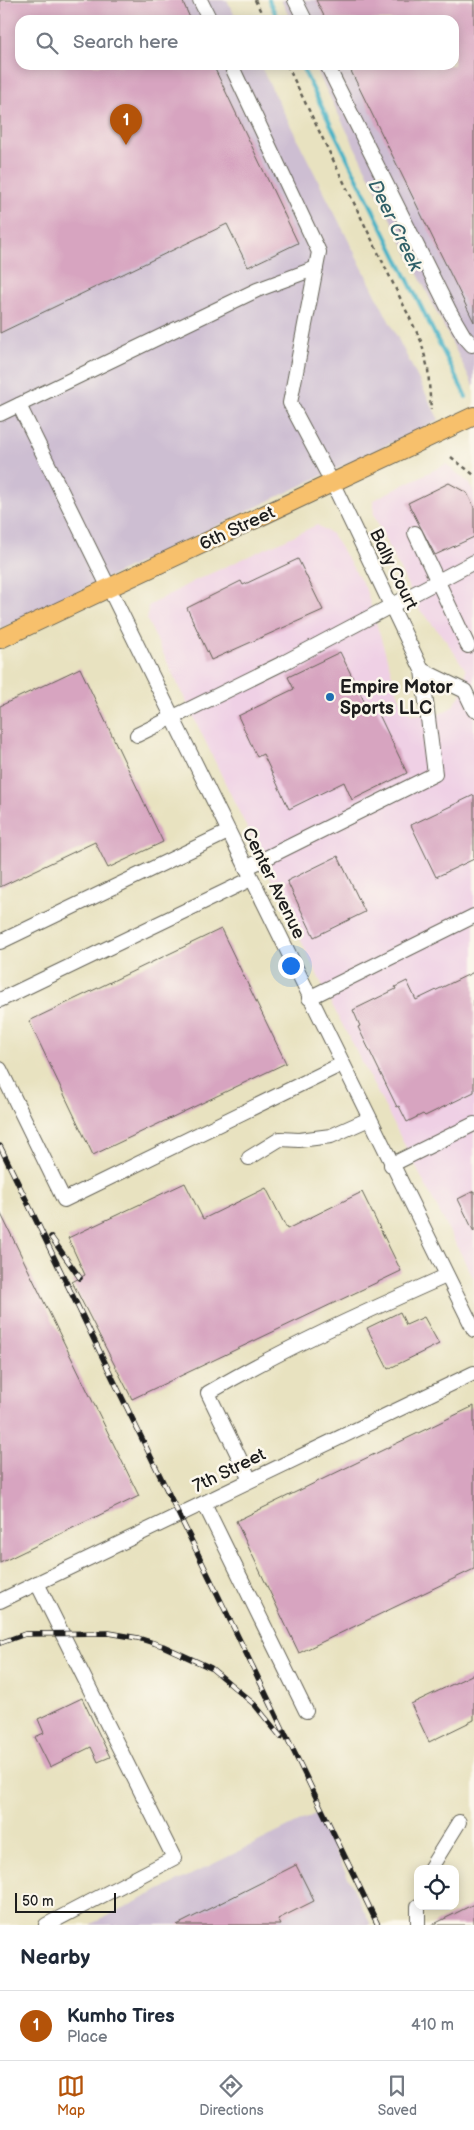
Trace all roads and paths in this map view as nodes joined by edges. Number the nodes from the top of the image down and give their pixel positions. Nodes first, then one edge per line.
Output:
1 (200, 0) edge
2 (256, 0) edge
3 (295, 0) edge
4 (208, 15) edge
5 (263, 15) edge
6 (302, 15) edge
7 (233, 70) edge
8 (289, 70) edge
9 (329, 70) edge
10 (316, 268) junction
11 (473, 347) edge
12 (19, 405) junction
13 (431, 410) dead end
14 (0, 414) edge
15 (474, 416) edge
16 (450, 457) dead end
17 (474, 475) edge
18 (333, 484) junction
19 (415, 533) dead end
20 (474, 562) edge
21 (437, 581) junction
22 (108, 587) junction
23 (391, 605) junction
24 (0, 639) edge
25 (468, 646) dead end
26 (422, 670) junction
27 (474, 710) edge
28 (172, 718) junction
29 (137, 736) dead end
30 (228, 832) junction
31 (248, 873) junction
32 (474, 916) edge
33 (0, 942) edge
34 (309, 998) junction
35 (0, 1000) edge
36 (342, 1064) junction
37 (0, 1069) edge
38 (369, 1119) junction
39 (474, 1124) edge
40 (249, 1158) dead end
41 (391, 1164) junction
42 (446, 1276) junction
43 (474, 1330) edge
44 (474, 1373) edge
45 (250, 1480) junction
46 (204, 1503) junction
47 (37, 1583) junction
48 (0, 1601) edge
49 (306, 1711) dead end
50 (459, 1822) dead end
51 (432, 1865) edge
52 (418, 1910) edge
53 (46, 1925) edge
54 (418, 1925) edge

1 - 4 street
2 - 5 path
3 - 6 street
7 - 10 street, Bally Court
8 - 13 path
9 - 11 street
10 - 12 street
10 - 18 street, Bally Court
12 - 14 street
12 - 22 street, Center Avenue
15 - 18 main road, 6th Street
16 - 17 path
18 - 22 main road, 6th Street
18 - 23 street, Bally Court
19 - 21 street
20 - 21 street
21 - 23 street
21 - 25 street
22 - 24 main road, 6th Street
22 - 28 street, Center Avenue
23 - 26 street, Bally Court
23 - 28 street
26 - 27 street
26 - 31 street, Bally Court
28 - 29 street
28 - 30 street, Center Avenue
30 - 31 street, Center Avenue
30 - 33 street
31 - 34 street, Center Avenue
31 - 35 street
32 - 34 street
34 - 36 street, Center Avenue
36 - 37 street
36 - 38 street, Center Avenue
38 - 40 street
38 - 41 street, Center Avenue
39 - 41 street
41 - 42 street, Center Avenue
42 - 43 street, Center Avenue
42 - 45 street
44 - 45 street, 7th Street
45 - 46 street, 7th Street
46 - 47 street, 7th Street
46 - 49 street
47 - 48 street, 7th Street
47 - 53 street
50 - 51 street
52 - 54 street

